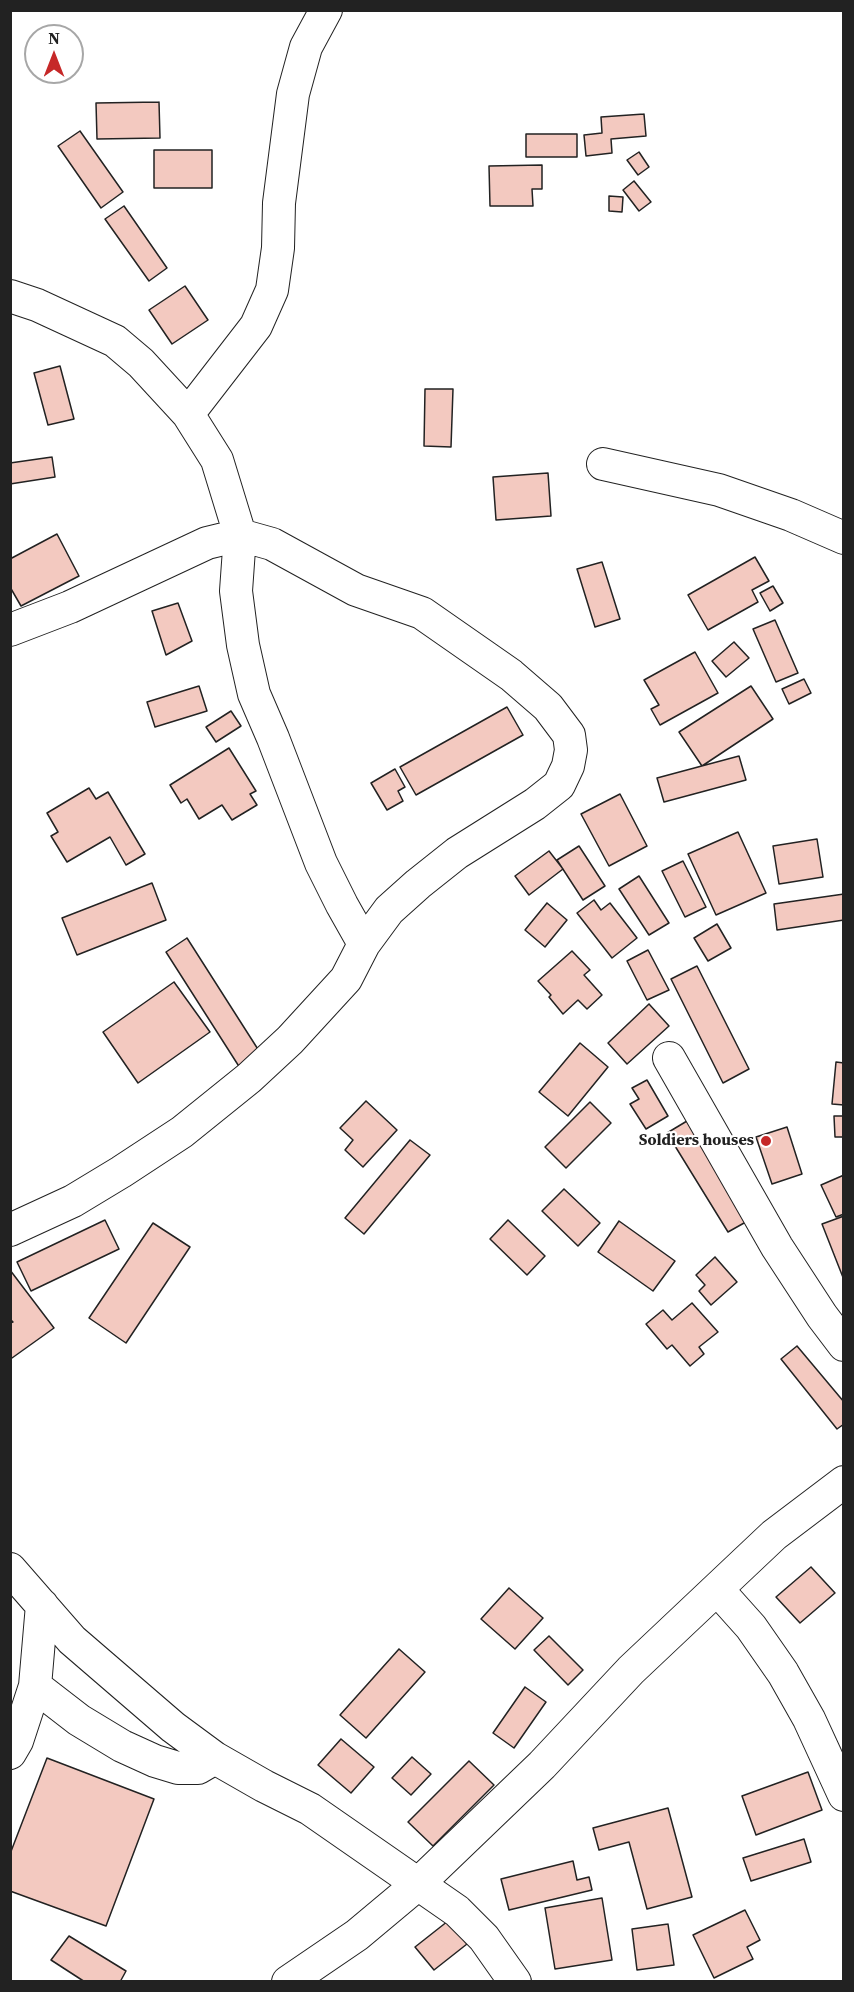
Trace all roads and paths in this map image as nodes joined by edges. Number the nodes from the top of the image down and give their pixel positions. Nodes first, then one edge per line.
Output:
1 (326, 10) edge
2 (10, 296) edge
3 (188, 414) junction
4 (603, 464) dead end
5 (240, 535) junction
6 (843, 538) edge
7 (10, 630) edge
8 (364, 944) junction
9 (669, 1058) dead end
10 (10, 1230) edge
11 (843, 1345) edge
12 (843, 1482) edge
13 (10, 1569) edge
14 (717, 1589) junction
15 (42, 1605) junction
16 (35, 1686) junction
17 (10, 1752) edge
18 (215, 1758) junction
19 (843, 1795) edge
20 (418, 1884) junction
21 (288, 1982) edge
22 (515, 1982) edge

1 - 3 street
2 - 3 street
3 - 5 street
4 - 6 street
5 - 7 street
5 - 8 street
5 - 8 street
8 - 10 street
9 - 11 street
12 - 14 street
13 - 15 street
14 - 19 street
14 - 20 street
15 - 16 street
15 - 18 street
16 - 17 street
16 - 18 street
18 - 20 street
20 - 21 street
20 - 22 street

